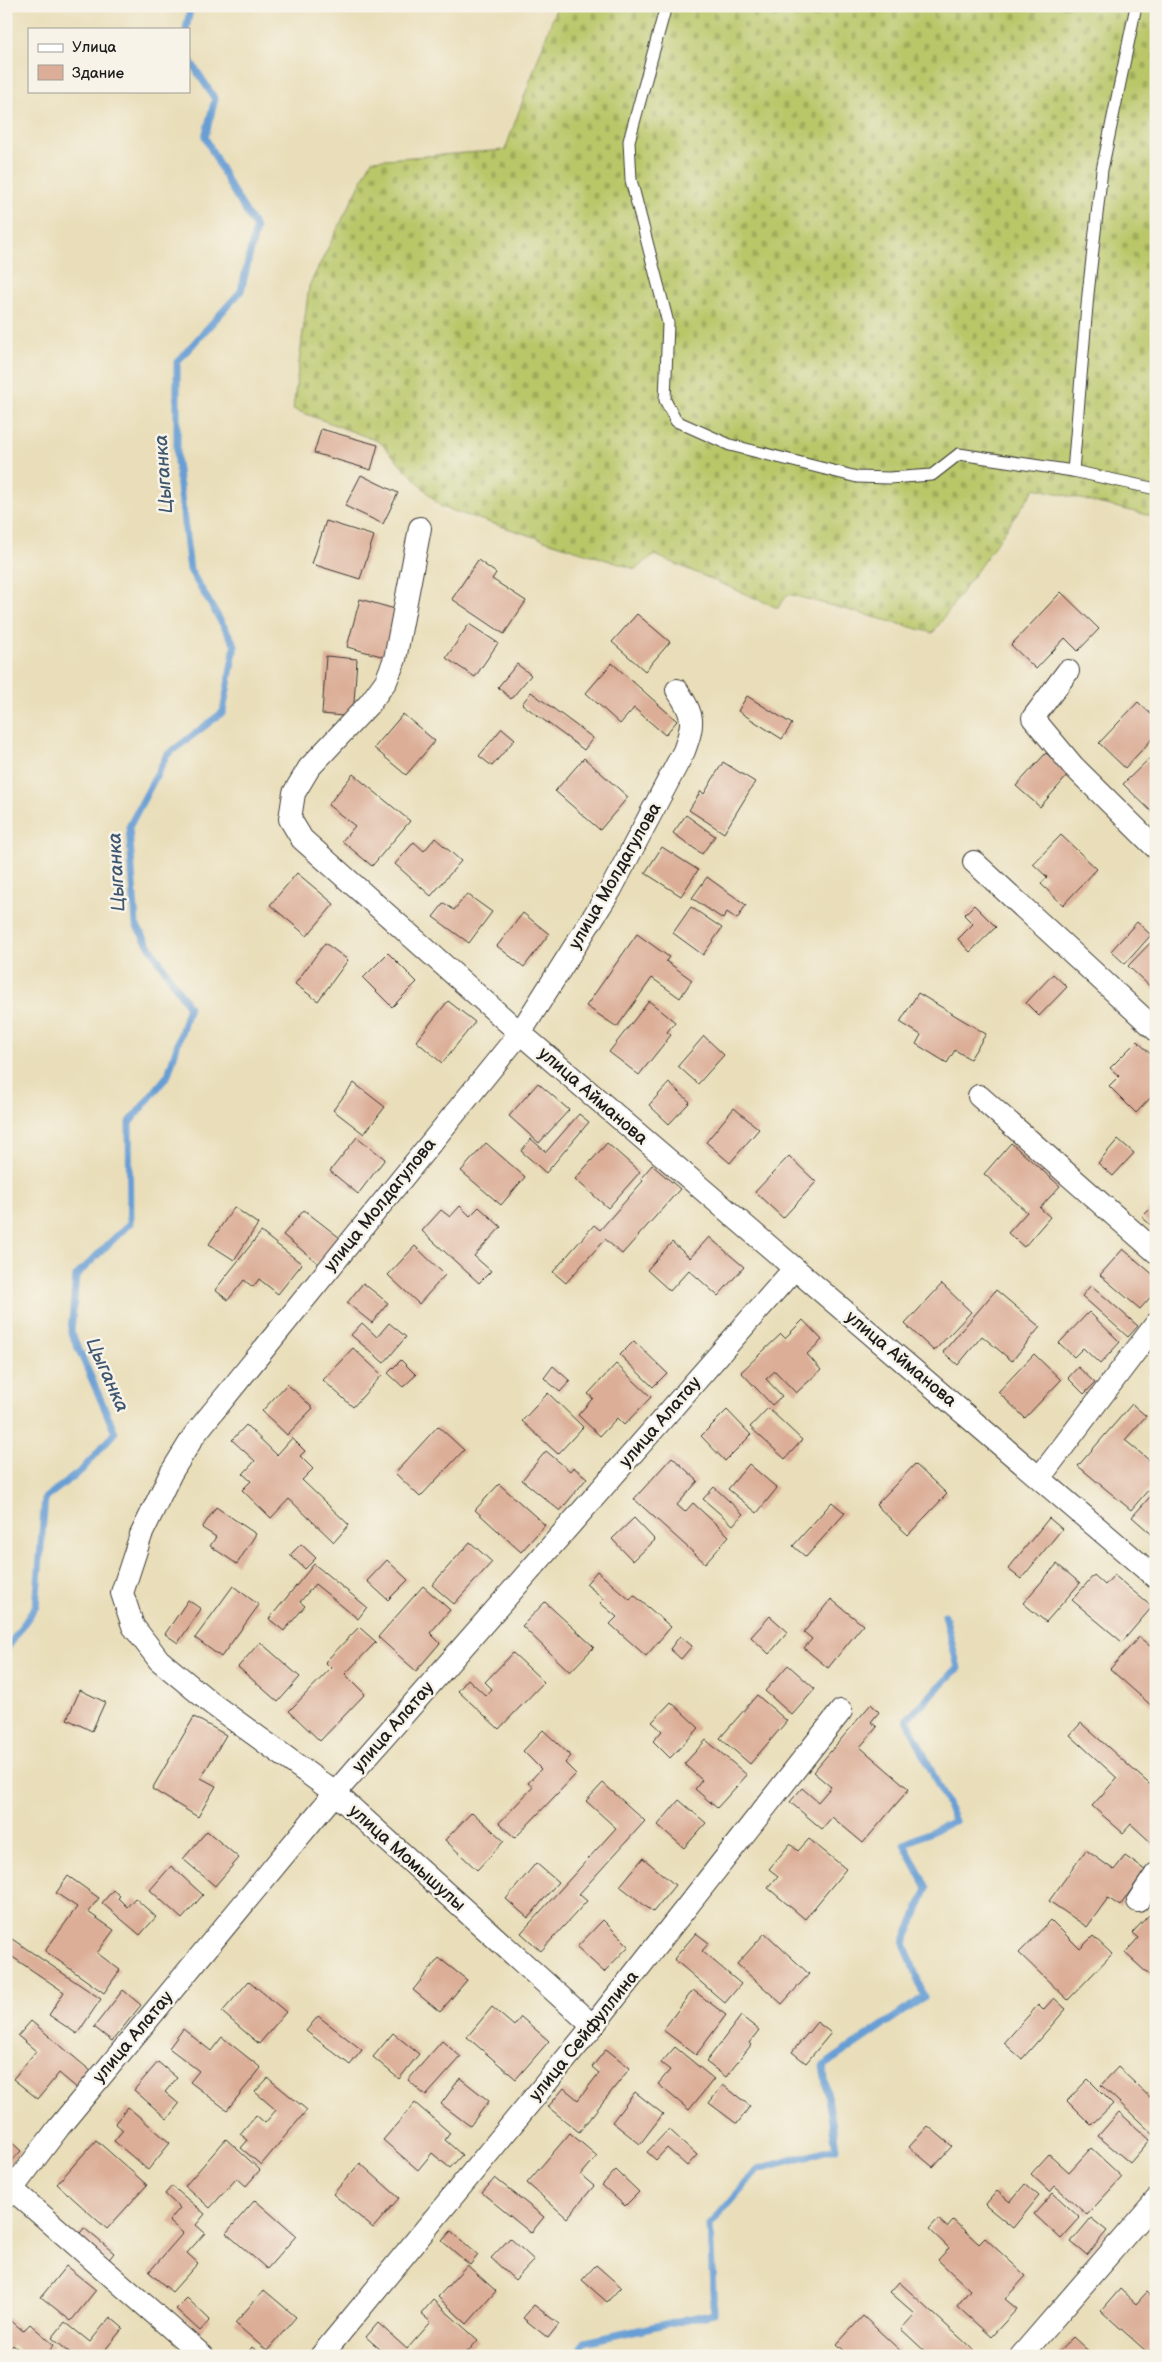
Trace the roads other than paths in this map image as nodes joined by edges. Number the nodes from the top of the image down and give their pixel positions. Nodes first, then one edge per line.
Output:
1 (666, 6) edge
2 (1136, 6) edge
3 (1072, 471) junction
4 (1156, 489) edge
5 (420, 528) dead end
6 (1068, 671) dead end
7 (677, 690) dead end
8 (1156, 848) edge
9 (974, 862) dead end
10 (1156, 1030) edge
11 (520, 1033) junction
12 (979, 1096) dead end
13 (1156, 1252) edge
14 (794, 1269) junction
15 (1156, 1324) edge
16 (1040, 1477) junction
17 (1156, 1578) edge
18 (211, 1702) joint
19 (841, 1711) dead end
20 (335, 1793) junction
21 (1156, 1874) edge
22 (1138, 1901) dead end
23 (593, 2026) junction
24 (9, 2193) edge
25 (1156, 2200) edge
26 (203, 2356) edge
27 (321, 2356) edge
28 (1021, 2356) edge

1 - 3 lane
2 - 3 lane
3 - 4 lane
5 - 11 street, улица Айманова
6 - 8 street
7 - 11 street, улица Молдагулова
9 - 10 street
11 - 14 street, улица Айманова
11 - 18 street, улица Молдагулова
12 - 13 street
14 - 16 street, улица Айманова
14 - 20 street, улица Алатау
15 - 16 street
16 - 17 street, улица Айманова
18 - 20 street, улица Момышулы
19 - 23 street, улица Сейфуллина
20 - 23 street, улица Момышулы
20 - 24 street, улица Алатау
21 - 22 street
23 - 27 street, улица Сейфуллина
24 - 26 street
25 - 28 street

